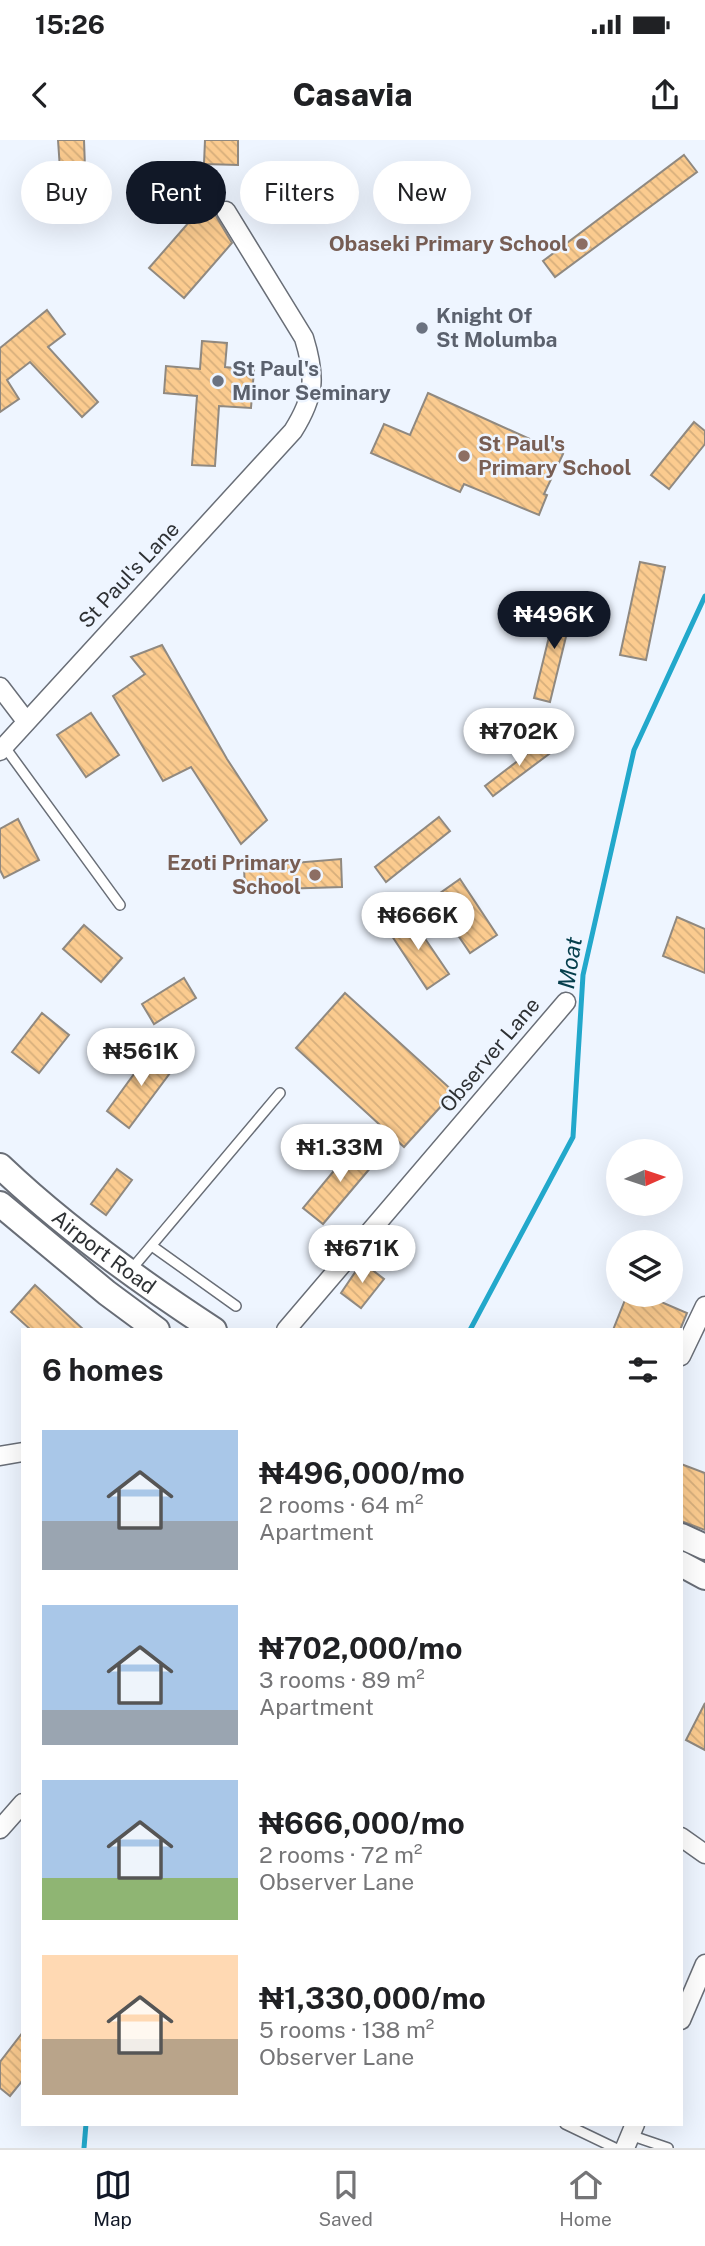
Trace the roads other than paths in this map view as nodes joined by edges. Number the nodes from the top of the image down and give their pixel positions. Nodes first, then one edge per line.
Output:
1 (226, 211) dead end
2 (0, 687) edge
3 (26, 721) junction
4 (2, 749) edge
5 (120, 905) dead end
6 (566, 1002) dead end
7 (280, 1093) dead end
8 (0, 1166) edge
9 (0, 1204) edge
10 (152, 1246) junction
11 (129, 1273) junction
12 (236, 1306) dead end
13 (705, 1306) edge
14 (154, 1328) edge
15 (211, 1328) edge
16 (288, 1328) edge
17 (683, 1352) edge
18 (21, 1452) edge
19 (0, 1456) edge
20 (683, 1537) edge
21 (705, 1547) edge
22 (683, 1566) edge
23 (705, 1577) edge
24 (21, 1805) edge
25 (0, 1829) edge
26 (683, 1838) edge
27 (705, 1854) edge
28 (705, 1964) edge
29 (683, 2015) edge
30 (569, 2126) edge
31 (630, 2136) edge
32 (615, 2148) edge
33 (668, 2148) edge

1 - 3 street, St Paul's Lane
2 - 3 street
3 - 4 street, St Paul's Lane
4 - 5 lane
6 - 16 street, Observer Lane
7 - 10 lane
8 - 11 main road, Airport Road
9 - 14 main road, Airport Road
10 - 11 lane
10 - 12 lane
11 - 15 main road, Airport Road
13 - 17 street
18 - 19 street
20 - 21 main road
22 - 23 main road
24 - 25 street
26 - 27 street
28 - 29 street
30 - 32 lane
31 - 33 lane

